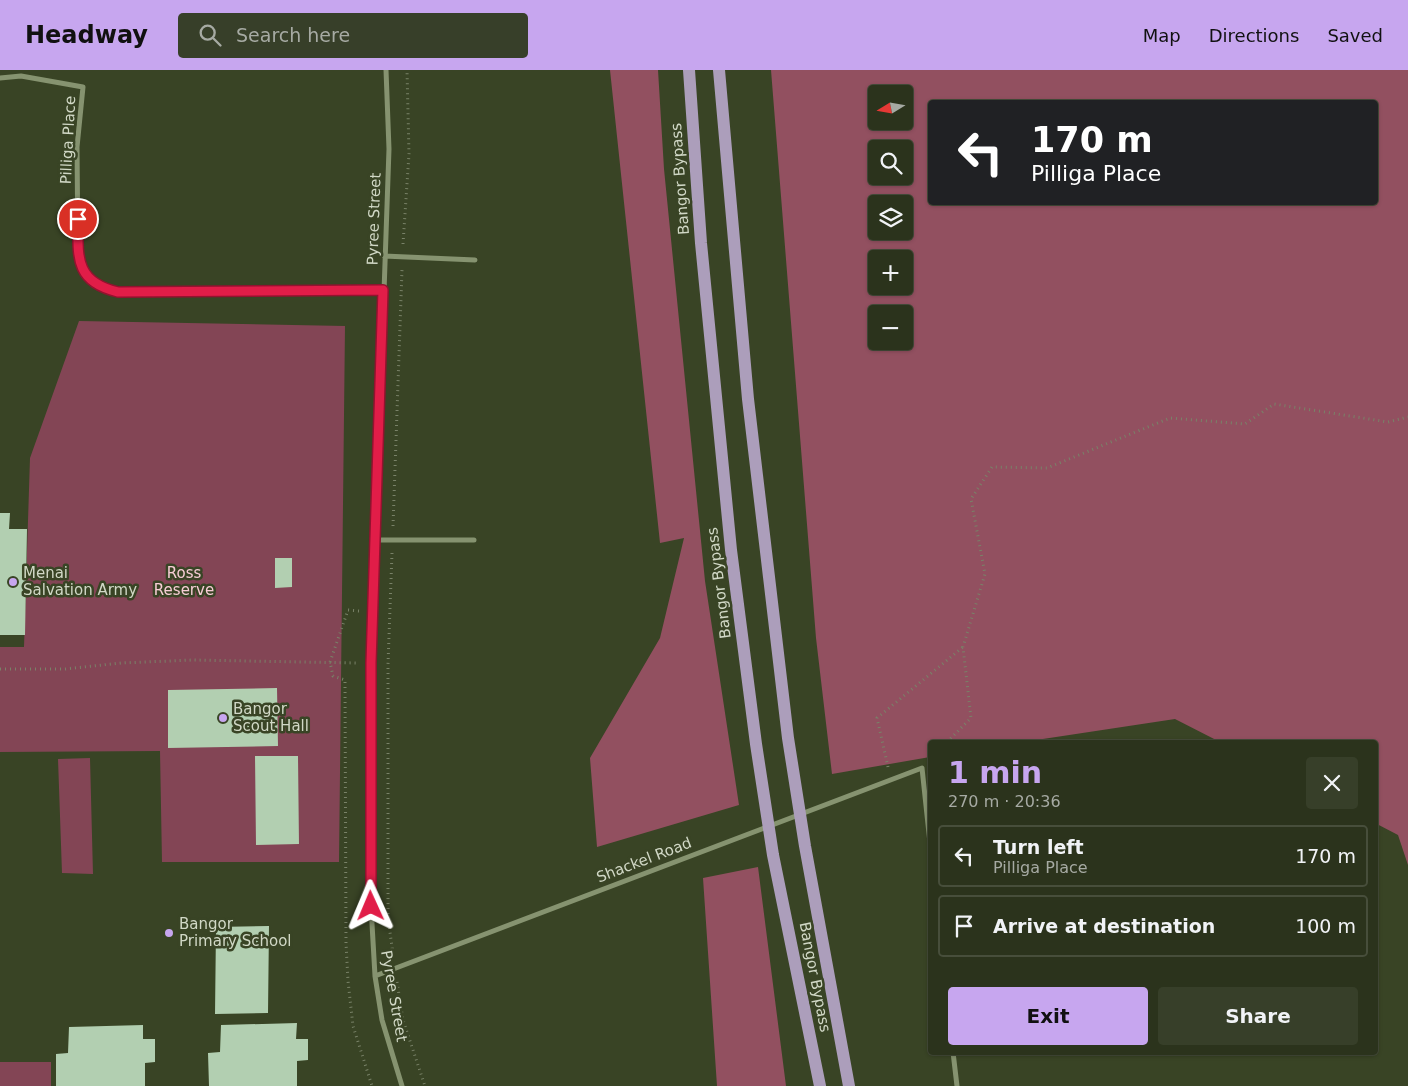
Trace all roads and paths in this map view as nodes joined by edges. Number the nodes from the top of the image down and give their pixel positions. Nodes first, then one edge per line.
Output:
1 (386, 70) edge
2 (406, 70) edge
3 (689, 70) edge
4 (719, 70) edge
5 (0, 78) edge
6 (384, 256) junction
7 (402, 257) junction
8 (475, 260) dead end
9 (383, 290) junction
10 (1408, 417) edge
11 (376, 540) junction
12 (393, 540) junction
13 (474, 540) dead end
14 (373, 611) junction
15 (390, 612) junction
16 (963, 647) junction
17 (330, 662) junction
18 (371, 663) junction
19 (0, 669) edge
20 (949, 740) edge
21 (890, 780) junction
22 (928, 824) edge
23 (396, 968) junction
24 (375, 976) junction
25 (953, 1055) edge
26 (372, 1086) edge
27 (402, 1086) edge
28 (425, 1086) edge
29 (820, 1086) edge
30 (849, 1086) edge
31 (957, 1086) edge

1 - 6 street, Pyree Street
2 - 7 path
3 - 29 main road, Bangor Bypass
4 - 30 main road, Bangor Bypass
5 - 9 street, Pilliga Place
6 - 7 street
6 - 9 street, Pyree Street
7 - 8 street
7 - 12 path
9 - 11 street, Pyree Street
10 - 16 path
11 - 12 street
11 - 14 street, Pyree Street
12 - 13 street
12 - 15 path
14 - 15 path
14 - 17 path
14 - 18 street, Pyree Street
15 - 23 path
16 - 20 path
16 - 21 path
17 - 18 path
17 - 19 path
17 - 26 path
18 - 24 street, Pyree Street
21 - 22 street, Shackel Road
21 - 23 street, Shackel Road
23 - 24 street, Shackel Road
23 - 28 path
24 - 27 street, Pyree Street
25 - 31 street

